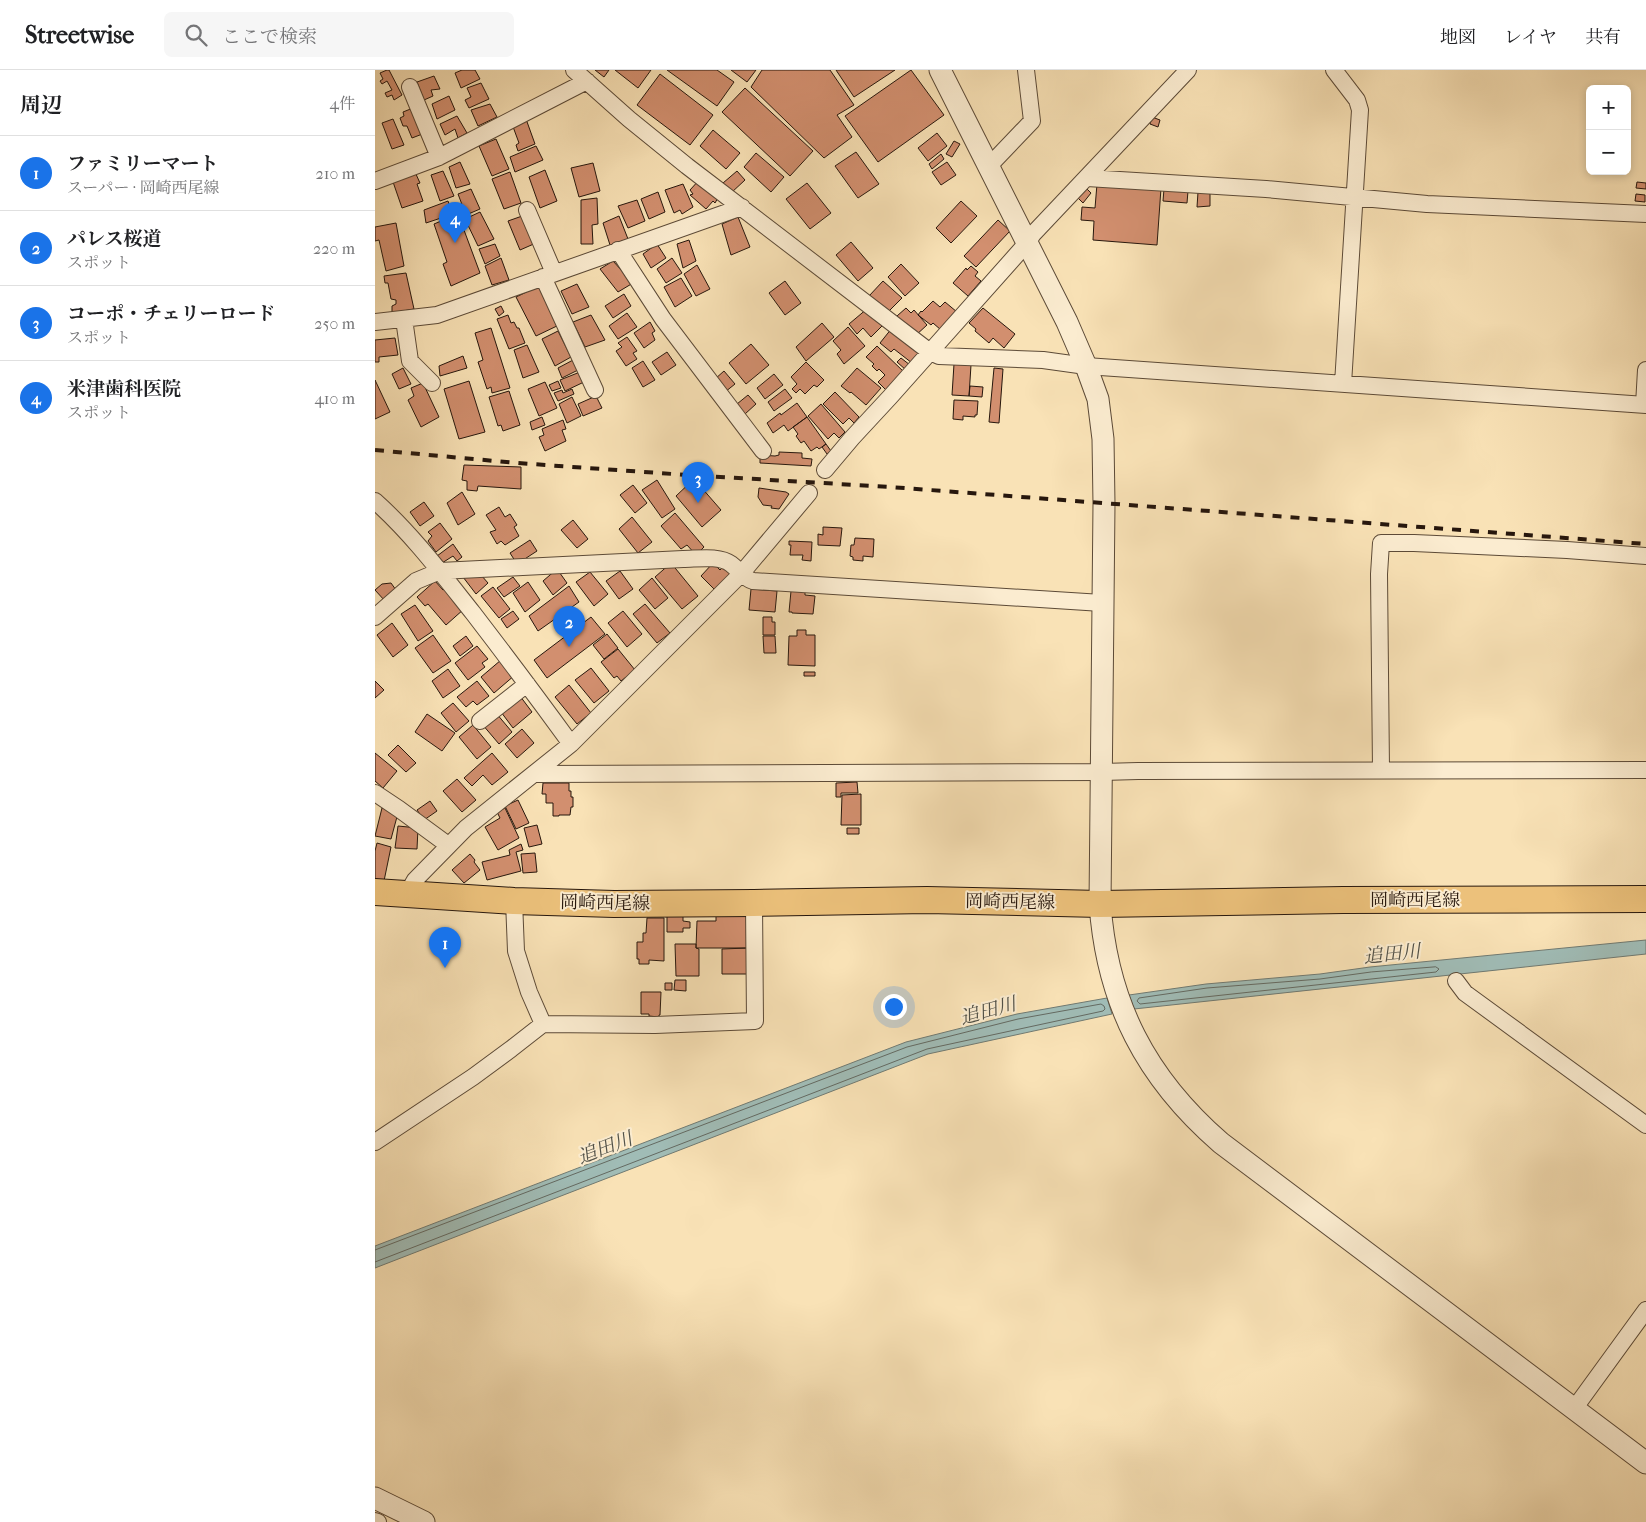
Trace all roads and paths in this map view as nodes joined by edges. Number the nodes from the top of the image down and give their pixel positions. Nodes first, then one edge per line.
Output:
1 (574, 70) edge
2 (940, 70) edge
3 (1026, 70) edge
4 (1188, 70) edge
5 (1334, 70) edge
6 (587, 81) junction
7 (410, 87) dead end
8 (439, 157) junction
9 (989, 166) junction
10 (1087, 178) junction
11 (375, 181) edge
12 (1355, 196) junction
13 (742, 207) junction
14 (527, 210) dead end
15 (1646, 214) edge
16 (1027, 243) junction
17 (619, 250) junction
18 (549, 275) junction
19 (404, 319) junction
20 (375, 322) edge
21 (930, 352) junction
22 (1086, 366) junction
23 (1646, 370) edge
24 (432, 383) dead end
25 (1343, 384) junction
26 (595, 390) dead end
27 (1645, 405) edge
28 (763, 451) dead end
29 (825, 470) dead end
30 (809, 493) dead end
31 (375, 501) edge
32 (1646, 556) edge
33 (440, 571) junction
34 (741, 574) junction
35 (1102, 603) junction
36 (375, 617) edge
37 (527, 684) junction
38 (480, 721) dead end
39 (571, 744) junction
40 (1381, 770) junction
41 (1646, 770) edge
42 (1102, 772) junction
43 (535, 774) junction
44 (375, 794) edge
45 (448, 845) junction
46 (375, 892) edge
47 (410, 893) junction
48 (1646, 899) edge
49 (514, 901) junction
50 (754, 903) junction
51 (1100, 904) junction
52 (1456, 981) dead end
53 (543, 1024) junction
54 (1646, 1125) edge
55 (375, 1142) edge
56 (1646, 1310) edge
57 (1574, 1409) junction
58 (1646, 1464) edge
59 (375, 1498) edge
60 (424, 1522) edge

1 - 6 street
2 - 9 street
3 - 9 street
4 - 10 street
5 - 12 street
6 - 8 street
6 - 13 street
7 - 8 street
8 - 11 street
9 - 16 street
10 - 12 street
10 - 16 street
12 - 15 street
12 - 25 street
13 - 17 street
13 - 21 street
14 - 18 street
16 - 21 street
16 - 22 street
17 - 18 street
17 - 28 street
18 - 19 street
18 - 26 street
19 - 20 street
19 - 24 street
21 - 22 street
21 - 29 street
22 - 25 street
22 - 35 street
23 - 27 street
25 - 27 street
30 - 34 street
31 - 33 street
32 - 40 street
33 - 34 street
33 - 36 street
33 - 37 street
34 - 35 street
34 - 39 street
35 - 42 street
37 - 38 street
37 - 39 street
39 - 43 street
40 - 41 street
40 - 42 street
42 - 43 street
42 - 51 street
43 - 45 street
44 - 45 street
45 - 47 street
46 - 47 main road, 岡崎西尾線
47 - 49 main road, 岡崎西尾線
48 - 51 main road, 岡崎西尾線
49 - 50 main road, 岡崎西尾線
49 - 53 street
50 - 51 main road, 岡崎西尾線
50 - 53 street
51 - 57 street
52 - 54 street
53 - 55 street
56 - 57 street
57 - 58 street
59 - 60 street

